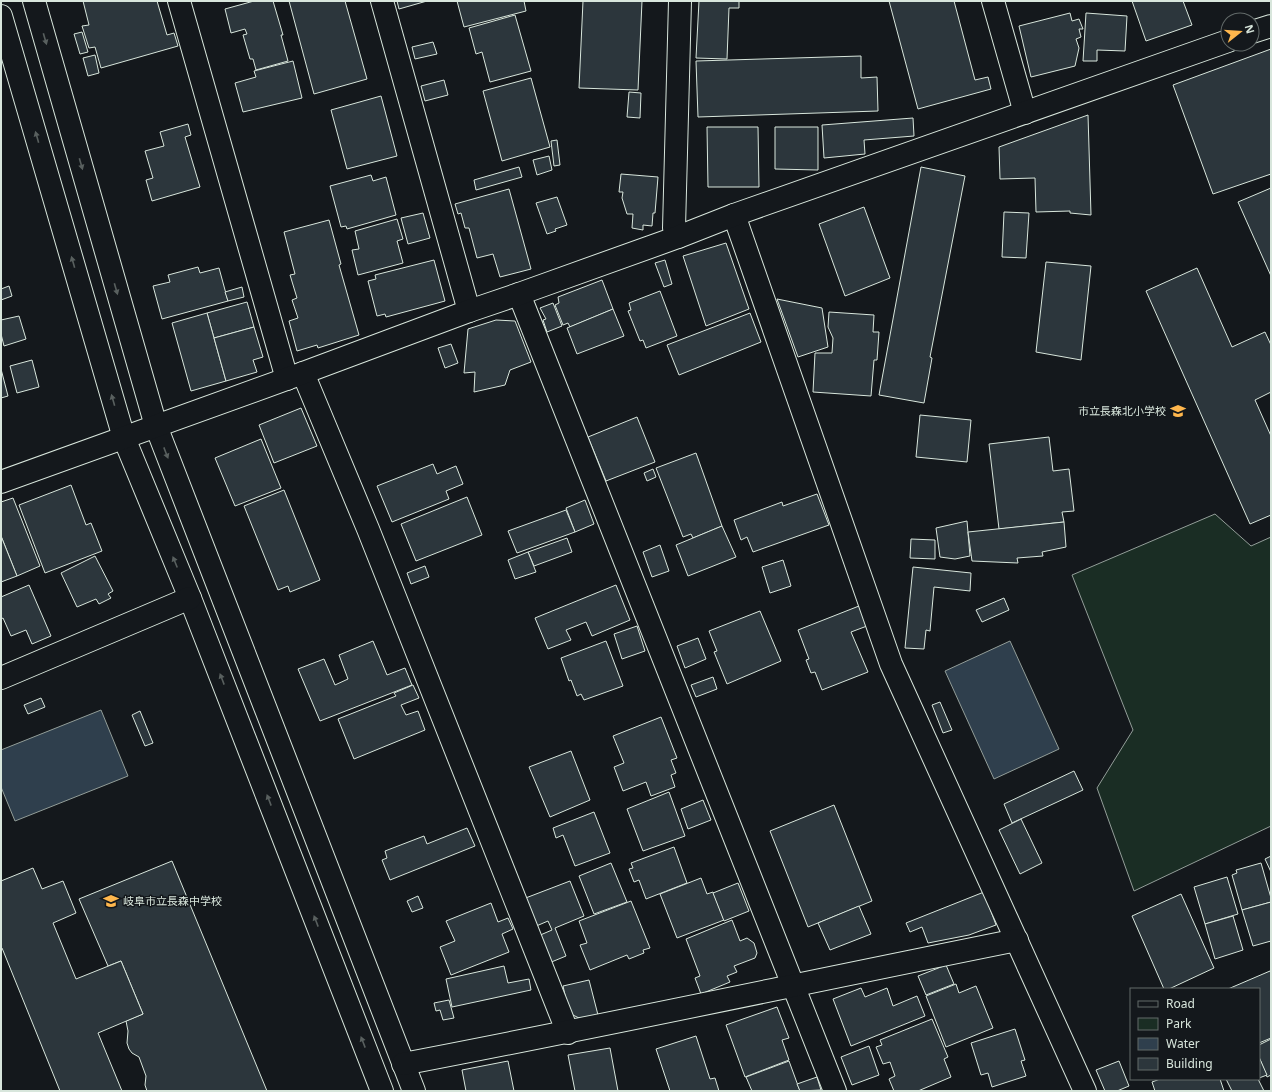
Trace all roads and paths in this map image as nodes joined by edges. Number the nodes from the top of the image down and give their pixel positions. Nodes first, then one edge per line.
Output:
1 (34, 1) edge
2 (179, 1) edge
3 (382, 1) edge
4 (680, 1) edge
5 (993, 1) edge
6 (1, 16) edge
7 (1271, 26) edge
8 (1260, 29) edge
9 (1220, 44) edge
10 (1025, 112) junction
11 (734, 215) junction
12 (678, 237) junction
13 (519, 294) junction
14 (469, 311) junction
15 (295, 376) junction
16 (156, 426) junction
17 (124, 438) junction
18 (1, 482) edge
19 (190, 598) junction
20 (1, 678) edge
21 (1017, 940) junction
22 (793, 985) junction
23 (568, 1033) junction
24 (403, 1064) junction
25 (382, 1091) edge
26 (414, 1091) edge
27 (835, 1091) edge
28 (1085, 1091) edge

1 -> 16 street
2 - 15 street
3 - 14 street
4 - 12 street
5 - 10 street
17 -> 6 street
7 - 8 street
9 - 10 street
10 - 11 street
11 - 12 street
11 - 21 street
12 - 13 street
13 - 14 street
13 - 22 street
14 - 15 street
15 - 16 street
15 - 23 street
16 - 17 street
16 -> 24 street
17 - 18 street
19 -> 17 street
19 - 20 street
25 -> 19 street
21 - 22 street
21 - 28 street
22 - 23 street
22 - 27 street
23 - 24 street
24 - 26 street

